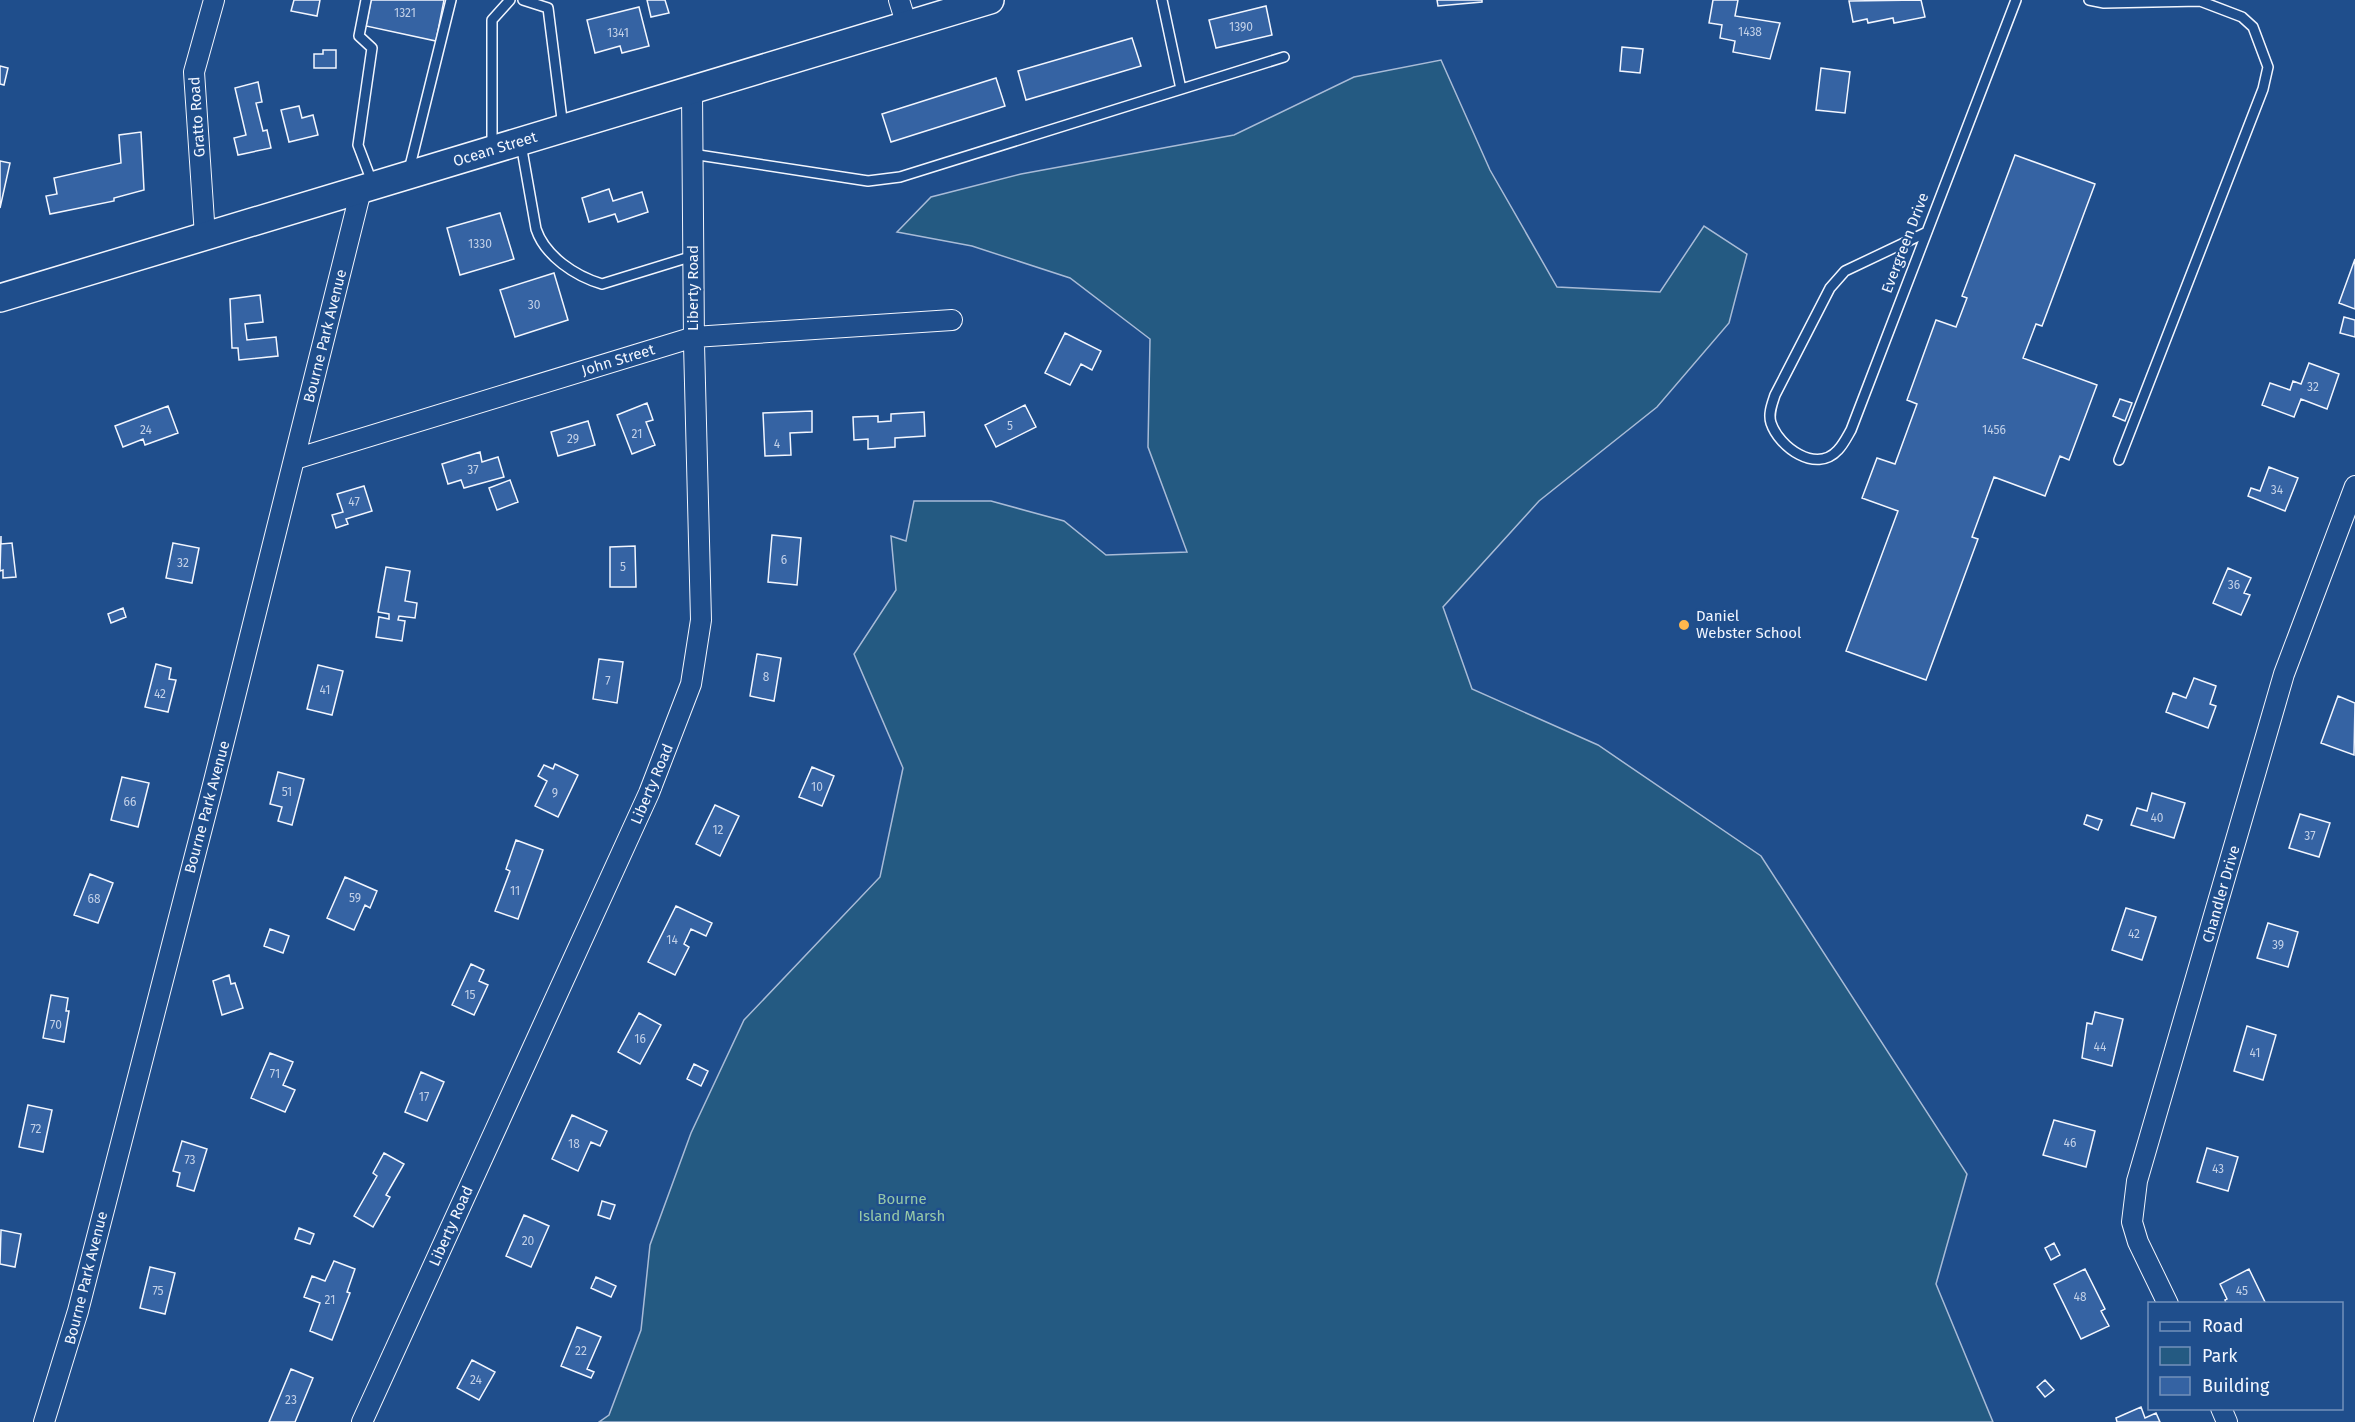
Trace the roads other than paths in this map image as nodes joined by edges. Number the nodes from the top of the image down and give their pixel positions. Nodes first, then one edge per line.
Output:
1 (214, 0) edge
2 (366, 0) edge
3 (451, 0) edge
4 (510, 0) edge
5 (523, 0) edge
6 (899, 0) edge
7 (990, 0) edge
8 (1162, 0) edge
9 (2016, 0) edge
10 (2089, 0) edge
11 (907, 26) junction
12 (1284, 57) dead end
13 (1181, 89) junction
14 (692, 91) junction
15 (564, 129) junction
16 (521, 142) junction
17 (492, 150) junction
18 (692, 154) junction
19 (408, 176) junction
20 (367, 188) junction
21 (1925, 233) junction
22 (205, 236) junction
23 (693, 256) junction
24 (0, 298) edge
25 (952, 320) dead end
26 (694, 337) junction
27 (295, 459) junction
28 (2120, 460) dead end
29 (2355, 486) edge
30 (2167, 1302) edge
31 (44, 1422) edge
32 (363, 1422) edge

1 - 22 street, Gratto Road
2 - 20 lane
3 - 19 lane
4 - 17 lane
5 - 15 lane
6 - 11 street
7 - 11 main road, Ocean Street
8 - 13 lane
9 - 21 lane, Evergreen Drive
10 - 28 lane
11 - 14 main road, Ocean Street
12 - 13 lane
13 - 18 lane
14 - 15 main road, Ocean Street
14 - 18 street, Liberty Road
15 - 16 main road, Ocean Street
16 - 17 main road, Ocean Street
16 - 23 lane
17 - 19 main road, Ocean Street
18 - 23 street, Liberty Road
19 - 20 main road, Ocean Street
20 - 22 main road, Ocean Street
20 - 27 street, Bourne Park Avenue
21 - 21 lane, Evergreen Drive
22 - 24 main road, Ocean Street
23 - 26 street, Liberty Road
25 - 26 street, John Street
26 - 27 street, John Street
26 - 32 street, Liberty Road
27 - 31 street, Bourne Park Avenue
29 - 30 street, Chandler Drive

